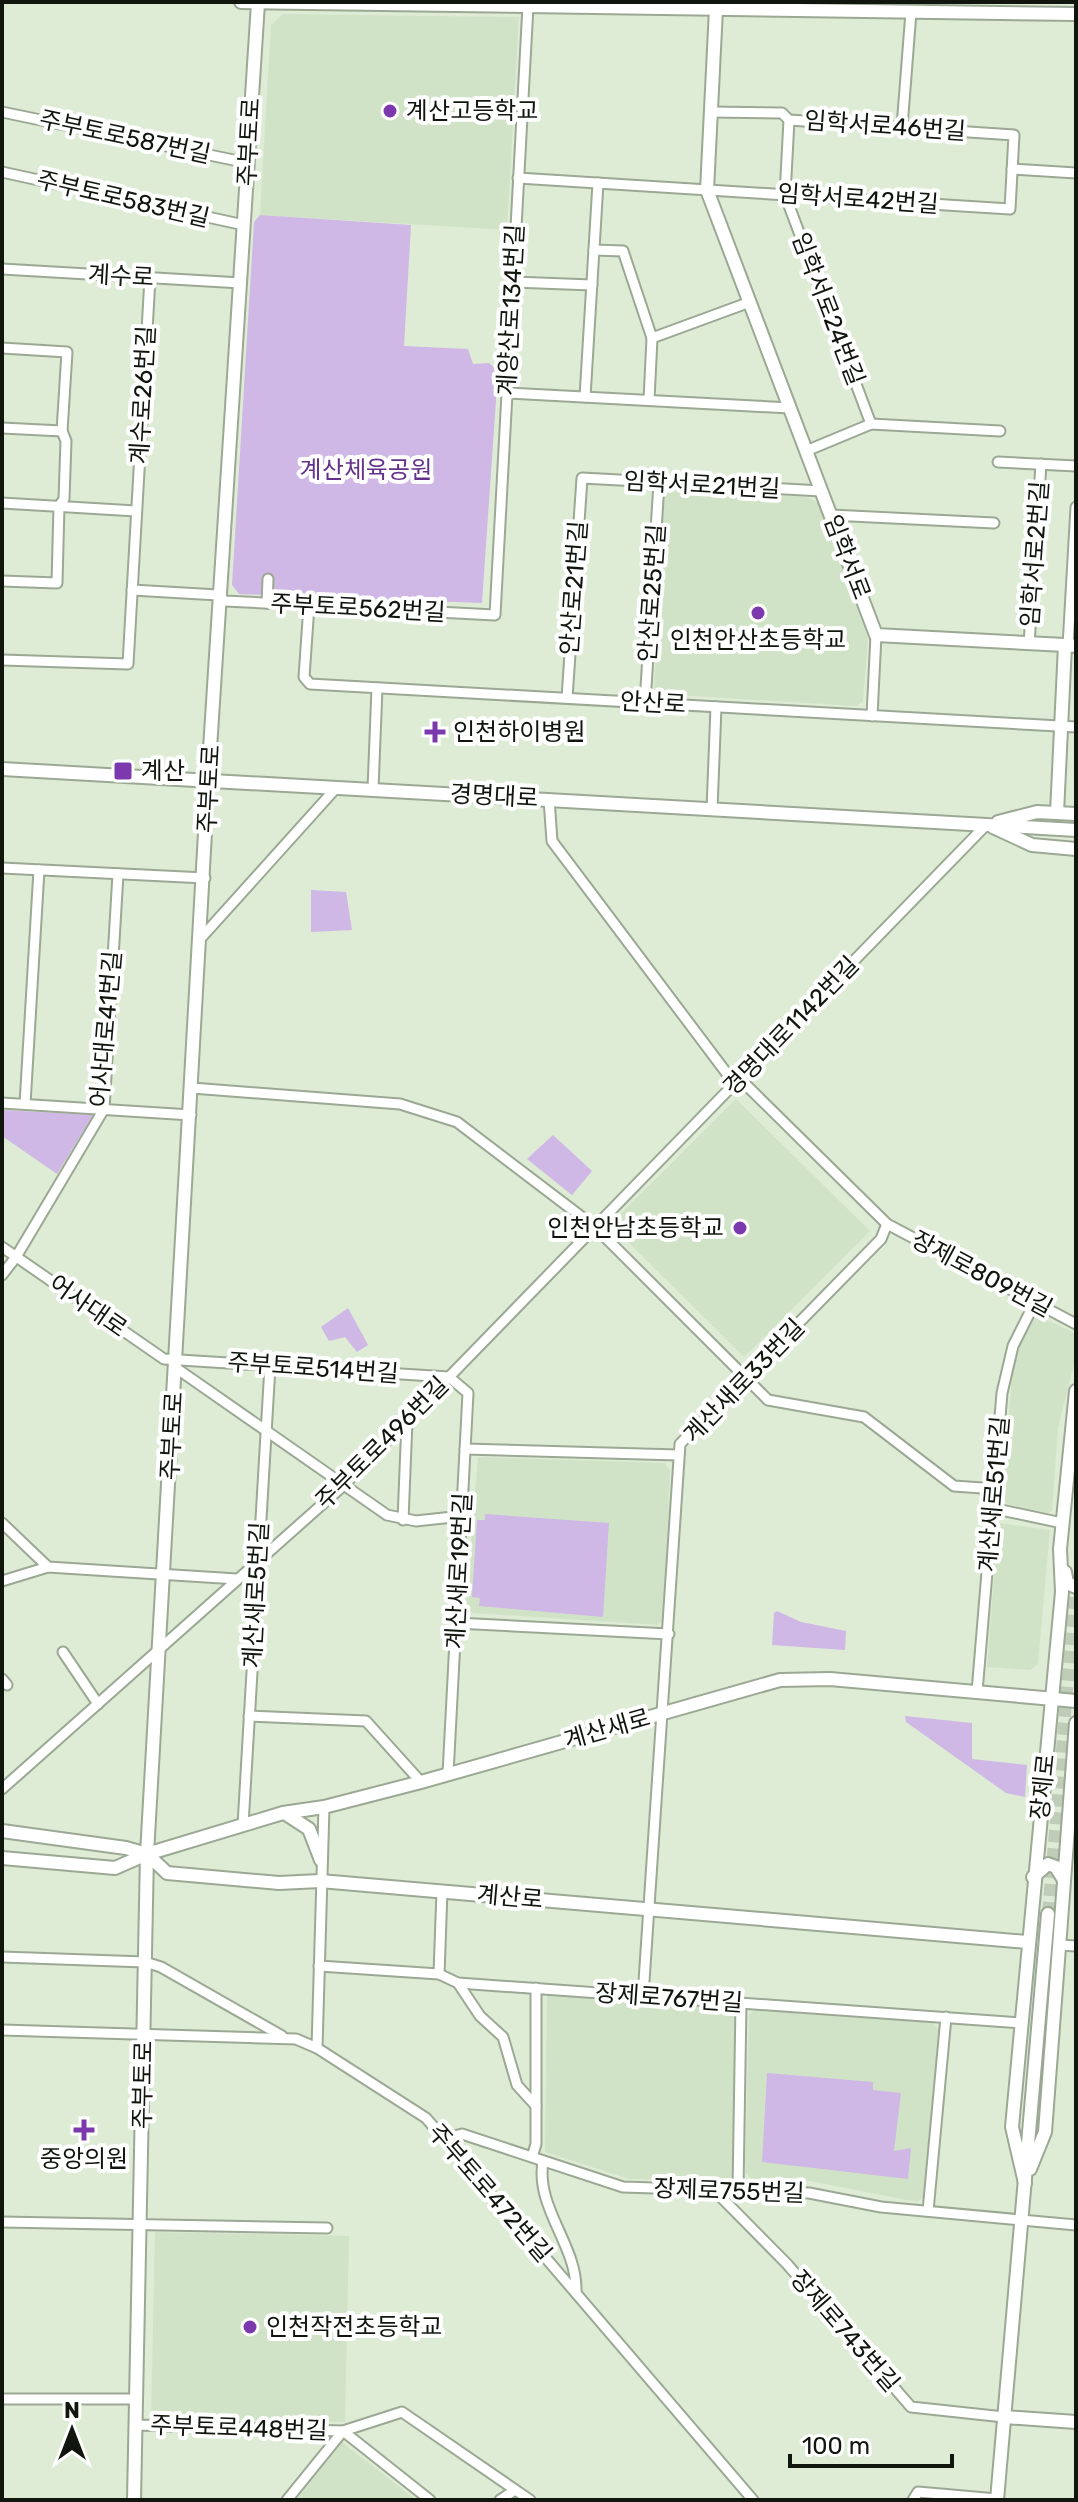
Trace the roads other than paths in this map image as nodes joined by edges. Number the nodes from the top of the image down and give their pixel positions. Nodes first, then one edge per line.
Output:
1 (241, 2) edge
2 (258, 3) edge
3 (716, 5) edge
4 (528, 6) junction
5 (911, 12) junction
6 (1076, 14) edge
7 (2, 112) edge
8 (711, 112) junction
9 (789, 120) junction
10 (902, 127) junction
11 (248, 163) junction
12 (1012, 169) junction
13 (2, 172) edge
14 (1076, 173) edge
15 (518, 178) junction
16 (598, 183) junction
17 (707, 190) junction
18 (785, 195) junction
19 (244, 225) junction
20 (594, 250) junction
21 (2, 269) edge
22 (150, 278) junction
23 (513, 282) junction
24 (241, 283) junction
25 (592, 285) junction
26 (750, 302) junction
27 (652, 338) junction
28 (2, 348) edge
29 (507, 393) junction
30 (585, 397) junction
31 (649, 400) junction
32 (790, 408) junction
33 (871, 424) junction
34 (2, 428) edge
35 (62, 431) junction
36 (1000, 431) dead end
37 (806, 451) junction
38 (998, 462) dead end
39 (1041, 464) junction
40 (1076, 466) edge
41 (582, 478) joint
42 (659, 483) junction
43 (822, 491) junction
44 (2, 503) edge
45 (59, 506) junction
46 (1076, 507) edge
47 (136, 511) junction
48 (831, 515) junction
49 (994, 523) dead end
50 (268, 579) dead end
51 (2, 581) edge
52 (132, 590) junction
53 (222, 598) junction
54 (267, 603) junction
55 (309, 605) junction
56 (495, 615) joint
57 (876, 635) junction
58 (1029, 644) junction
59 (1070, 646) edge
60 (2, 660) edge
61 (377, 688) junction
62 (567, 698) junction
63 (645, 703) junction
64 (716, 707) junction
65 (872, 716) junction
66 (1061, 726) junction
67 (1076, 727) edge
68 (2, 769) edge
69 (208, 780) junction
70 (337, 787) junction
71 (373, 789) junction
72 (549, 799) junction
73 (712, 809) junction
74 (1057, 813) junction
75 (1076, 814) edge
76 (987, 824) junction
77 (1076, 830) edge
78 (1076, 849) edge
79 (2, 868) edge
80 (39, 870) junction
81 (118, 874) junction
82 (205, 878) junction
83 (201, 938) junction
84 (740, 1079) junction
85 (192, 1088) junction
86 (2, 1103) edge
87 (25, 1104) junction
88 (104, 1109) junction
89 (191, 1115) junction
90 (887, 1224) junction
91 (595, 1227) junction
92 (2, 1247) edge
93 (16, 1257) junction
94 (2, 1275) edge
95 (1035, 1302) junction
96 (1076, 1324) edge
97 (176, 1364) junction
98 (270, 1366) junction
99 (449, 1377) junction
100 (746, 1379) junction
101 (1076, 1391) edge
102 (407, 1421) junction
103 (266, 1431) junction
104 (465, 1449) junction
105 (678, 1455) junction
106 (344, 1485) junction
107 (993, 1500) junction
108 (462, 1516) junction
109 (403, 1520) junction
110 (2, 1523) edge
111 (1062, 1523) junction
112 (1060, 1549) junction
113 (259, 1561) junction
114 (48, 1567) junction
115 (164, 1575) junction
116 (237, 1579) junction
117 (2, 1581) edge
118 (1076, 1587) edge
119 (456, 1623) junction
120 (669, 1634) junction
121 (159, 1649) junction
122 (63, 1652) dead end
123 (977, 1692) junction
124 (1052, 1699) junction
125 (1076, 1701) edge
126 (98, 1704) junction
127 (664, 1713) junction
128 (249, 1716) junction
129 (1076, 1723) edge
130 (448, 1774) junction
131 (421, 1782) junction
132 (2, 1789) edge
133 (324, 1807) junction
134 (283, 1813) junction
135 (243, 1825) junction
136 (2, 1831) edge
137 (147, 1854) junction
138 (2, 1858) edge
139 (321, 1860) junction
140 (1033, 1878) junction
141 (1064, 1880) junction
142 (320, 1881) junction
143 (442, 1891) junction
144 (649, 1909) junction
145 (1048, 1914) tunnel mouth
146 (1027, 1942) junction
147 (1060, 1945) junction
148 (1076, 1946) edge
149 (2, 1957) edge
150 (145, 1962) junction
151 (319, 1966) junction
152 (439, 1974) junction
153 (458, 1983) junction
154 (536, 1988) junction
155 (643, 1996) junction
156 (741, 2003) junction
157 (946, 2017) junction
158 (1021, 2023) junction
159 (2, 2030) edge
160 (143, 2034) junction
161 (289, 2039) junction
162 (317, 2048) junction
163 (536, 2106) junction
164 (444, 2139) junction
165 (532, 2157) junction
166 (543, 2161) junction
167 (1025, 2183) junction
168 (713, 2189) junction
169 (738, 2190) junction
170 (928, 2211) junction
171 (1021, 2220) junction
172 (2, 2222) edge
173 (140, 2222) junction
174 (1076, 2225) edge
175 (327, 2228) dead end
176 (576, 2293) junction
177 (2, 2399) edge
178 (136, 2399) junction
179 (1004, 2417) junction
180 (1076, 2422) edge
181 (136, 2425) junction
182 (343, 2431) junction
183 (515, 2490) junction
184 (997, 2499) edge
185 (134, 2500) edge
186 (287, 2500) edge
187 (430, 2500) edge
188 (500, 2500) edge
189 (530, 2500) edge
190 (753, 2500) edge
191 (913, 2500) edge

1 - 2 street
2 - 4 street
2 - 11 street, 주부토로
3 - 4 street
3 - 5 street
3 - 8 street, 임학서로
4 - 15 street, 계양산로134번길
5 - 6 street
5 - 10 street
7 - 11 street, 주부토로587번길
8 - 9 street, 임학서로46번길
8 - 17 street, 임학서로
9 - 10 street, 임학서로46번길
9 - 18 street
10 - 12 street, 임학서로46번길
11 - 19 street, 주부토로
12 - 14 street
12 - 18 street, 임학서로42번길
13 - 19 street, 주부토로583번길
15 - 16 street, 임학서로42번길
15 - 23 street, 계양산로134번길
16 - 17 street, 임학서로42번길
16 - 20 street
17 - 18 street, 임학서로42번길
17 - 26 street, 임학서로
18 - 33 street, 임학서로24번길
19 - 24 street, 주부토로
20 - 25 street
20 - 27 street
21 - 22 street, 계수로
22 - 24 street, 계수로
22 - 47 street, 계수로26번길
23 - 25 street
23 - 29 street, 계양산로134번길
24 - 53 street, 주부토로
25 - 30 street
26 - 27 street
26 - 32 street, 임학서로
27 - 31 street
28 - 35 street
29 - 30 street
29 - 56 street, 계양산로134번길
30 - 31 street
31 - 32 street
32 - 37 street, 임학서로
33 - 36 street
33 - 37 street
34 - 35 street
35 - 45 street
37 - 43 street, 임학서로
38 - 39 street
39 - 40 street
39 - 58 street, 임학서로2번길
41 - 42 street, 임학서로21번길
41 - 62 street, 안산로21번길
42 - 43 street, 임학서로21번길
42 - 63 street, 안산로25번길
43 - 48 street, 임학서로
44 - 45 street
45 - 47 street
45 - 51 street
46 - 59 street
47 - 52 street, 계수로26번길
48 - 49 street
48 - 57 street, 임학서로
50 - 54 street
52 - 53 street, 주부토로562번길
52 - 60 street, 계수로26번길
53 - 54 street, 주부토로562번길
53 - 69 street, 주부토로
54 - 55 street, 주부토로562번길
55 - 56 street, 주부토로562번길
55 - 61 street, 안산로
57 - 58 street
57 - 65 street
58 - 59 street
59 - 66 street
61 - 62 street, 안산로
61 - 71 street
62 - 63 street, 안산로
63 - 64 street, 안산로
64 - 65 street, 안산로
64 - 73 street
65 - 66 street, 안산로
66 - 67 street, 안산로
66 - 74 street
68 - 69 street, 경명대로
69 - 70 street, 경명대로
69 - 82 street, 주부토로
70 - 71 street, 경명대로
70 - 83 street
71 - 72 street, 경명대로
72 - 73 street, 경명대로
72 - 84 street, 장제로809번길
73 - 76 street, 경명대로
74 - 75 street, 경명대로
74 - 76 street, 경명대로
76 - 77 street, 경명대로
76 - 78 street, 경명대로
76 - 84 street, 경명대로1142번길
79 - 80 street
80 - 81 street
80 - 87 street
81 - 82 street
81 - 88 street, 어사대로41번길
82 - 83 street, 주부토로
83 - 85 street, 주부토로
84 - 90 street, 장제로809번길
84 - 91 street, 경명대로1142번길
85 - 89 street, 주부토로
85 - 91 street
86 - 87 street
87 - 88 street
88 - 89 street
88 - 93 street, 어사대로41번길
89 - 97 street, 주부토로
90 - 95 street, 장제로809번길
90 - 100 street, 계산새로33번길
91 - 99 street, 주부토로496번길
91 - 100 street
92 - 93 street, 어사대로
93 - 94 street, 어사대로41번길
93 - 97 street, 어사대로
95 - 96 street, 장제로809번길
95 - 107 street, 계산새로51번길
97 - 98 street, 주부토로514번길
97 - 103 street
97 - 115 street, 주부토로
98 - 99 street, 주부토로514번길
98 - 103 street, 계산새로5번길
99 - 102 street, 주부토로496번길
99 - 104 street, 계산새로19번길
100 - 105 street, 계산새로33번길
100 - 107 street
101 - 111 street, 장제로
102 - 106 street, 주부토로496번길
102 - 109 street
103 - 106 street
103 - 113 street, 계산새로5번길
104 - 105 street
104 - 108 street, 계산새로19번길
105 - 120 street, 계산새로33번길
106 - 109 street
106 - 113 street, 주부토로496번길
107 - 111 street
107 - 123 street, 계산새로51번길
108 - 109 street
108 - 119 street, 계산새로19번길
110 - 114 street
111 - 112 street, 장제로
112 - 118 street
112 - 124 street, 장제로
113 - 116 street, 주부토로496번길
113 - 128 street, 계산새로5번길
114 - 115 street
114 - 117 street
115 - 116 street
115 - 121 street, 주부토로
116 - 121 street, 주부토로496번길
119 - 120 street
119 - 130 street, 계산새로19번길
120 - 127 street, 계산새로33번길
121 - 126 street, 주부토로496번길
121 - 137 street, 주부토로
122 - 126 street
123 - 124 street, 계산새로
123 - 127 street, 계산새로
124 - 125 street, 계산새로
124 - 140 street, 장제로
126 - 132 street, 주부토로496번길
127 - 130 street, 계산새로
127 - 144 street, 계산새로33번길
128 - 131 street
128 - 135 street, 계산새로5번길
129 - 141 street, 장제로
130 - 131 street, 계산새로
131 - 133 street, 계산새로
133 - 134 street, 계산새로
133 - 139 street
134 - 135 street, 계산새로
134 - 139 street
135 - 137 street, 계산새로
136 - 137 street
137 - 138 street
137 - 142 street, 계산로
137 - 150 street, 주부토로
139 - 142 street
140 - 141 street
140 - 146 street, 장제로
141 - 147 street, 장제로
142 - 143 street, 계산로
142 - 151 street
143 - 144 street, 계산로
143 - 152 street
144 - 146 street, 계산로
144 - 155 street, 계산새로33번길
145 - 167 street, 장제로
146 - 158 street, 장제로
147 - 148 street
147 - 167 street, 장제로
149 - 150 street
150 - 160 street, 주부토로
150 - 161 street
151 - 152 street, 장제로767번길
151 - 162 street
152 - 153 street, 장제로767번길
153 - 154 street, 장제로767번길
153 - 163 street
154 - 155 street, 장제로767번길
154 - 163 street
155 - 156 street, 장제로767번길
156 - 157 street, 장제로767번길
156 - 169 street
157 - 158 street, 장제로767번길
157 - 170 street
158 - 167 street, 장제로
159 - 160 street, 주부토로472번길
160 - 161 street, 주부토로472번길
160 - 173 street, 주부토로
161 - 162 street, 주부토로472번길
162 - 164 street, 주부토로472번길
163 - 165 street
164 - 165 street, 장제로755번길
164 - 176 street, 주부토로472번길
165 - 166 street, 장제로755번길
166 - 168 street, 장제로755번길
166 - 176 street
167 - 171 street, 장제로
168 - 169 street, 장제로755번길
168 - 179 street, 장제로743번길
169 - 170 street, 장제로755번길
170 - 171 street, 장제로755번길
171 - 174 street, 장제로755번길
171 - 179 street, 장제로
172 - 173 street
173 - 175 street
173 - 178 street, 주부토로
176 - 190 street, 주부토로472번길
177 - 178 street
178 - 181 street, 주부토로
179 - 180 street
179 - 184 street, 장제로
181 - 182 street, 주부토로448번길
181 - 185 street, 주부토로
182 - 183 street, 주부토로448번길
182 - 186 street
182 - 187 street, 주부토로448번길
183 - 188 street
183 - 189 street, 주부토로448번길
184 - 191 street, 장제로

